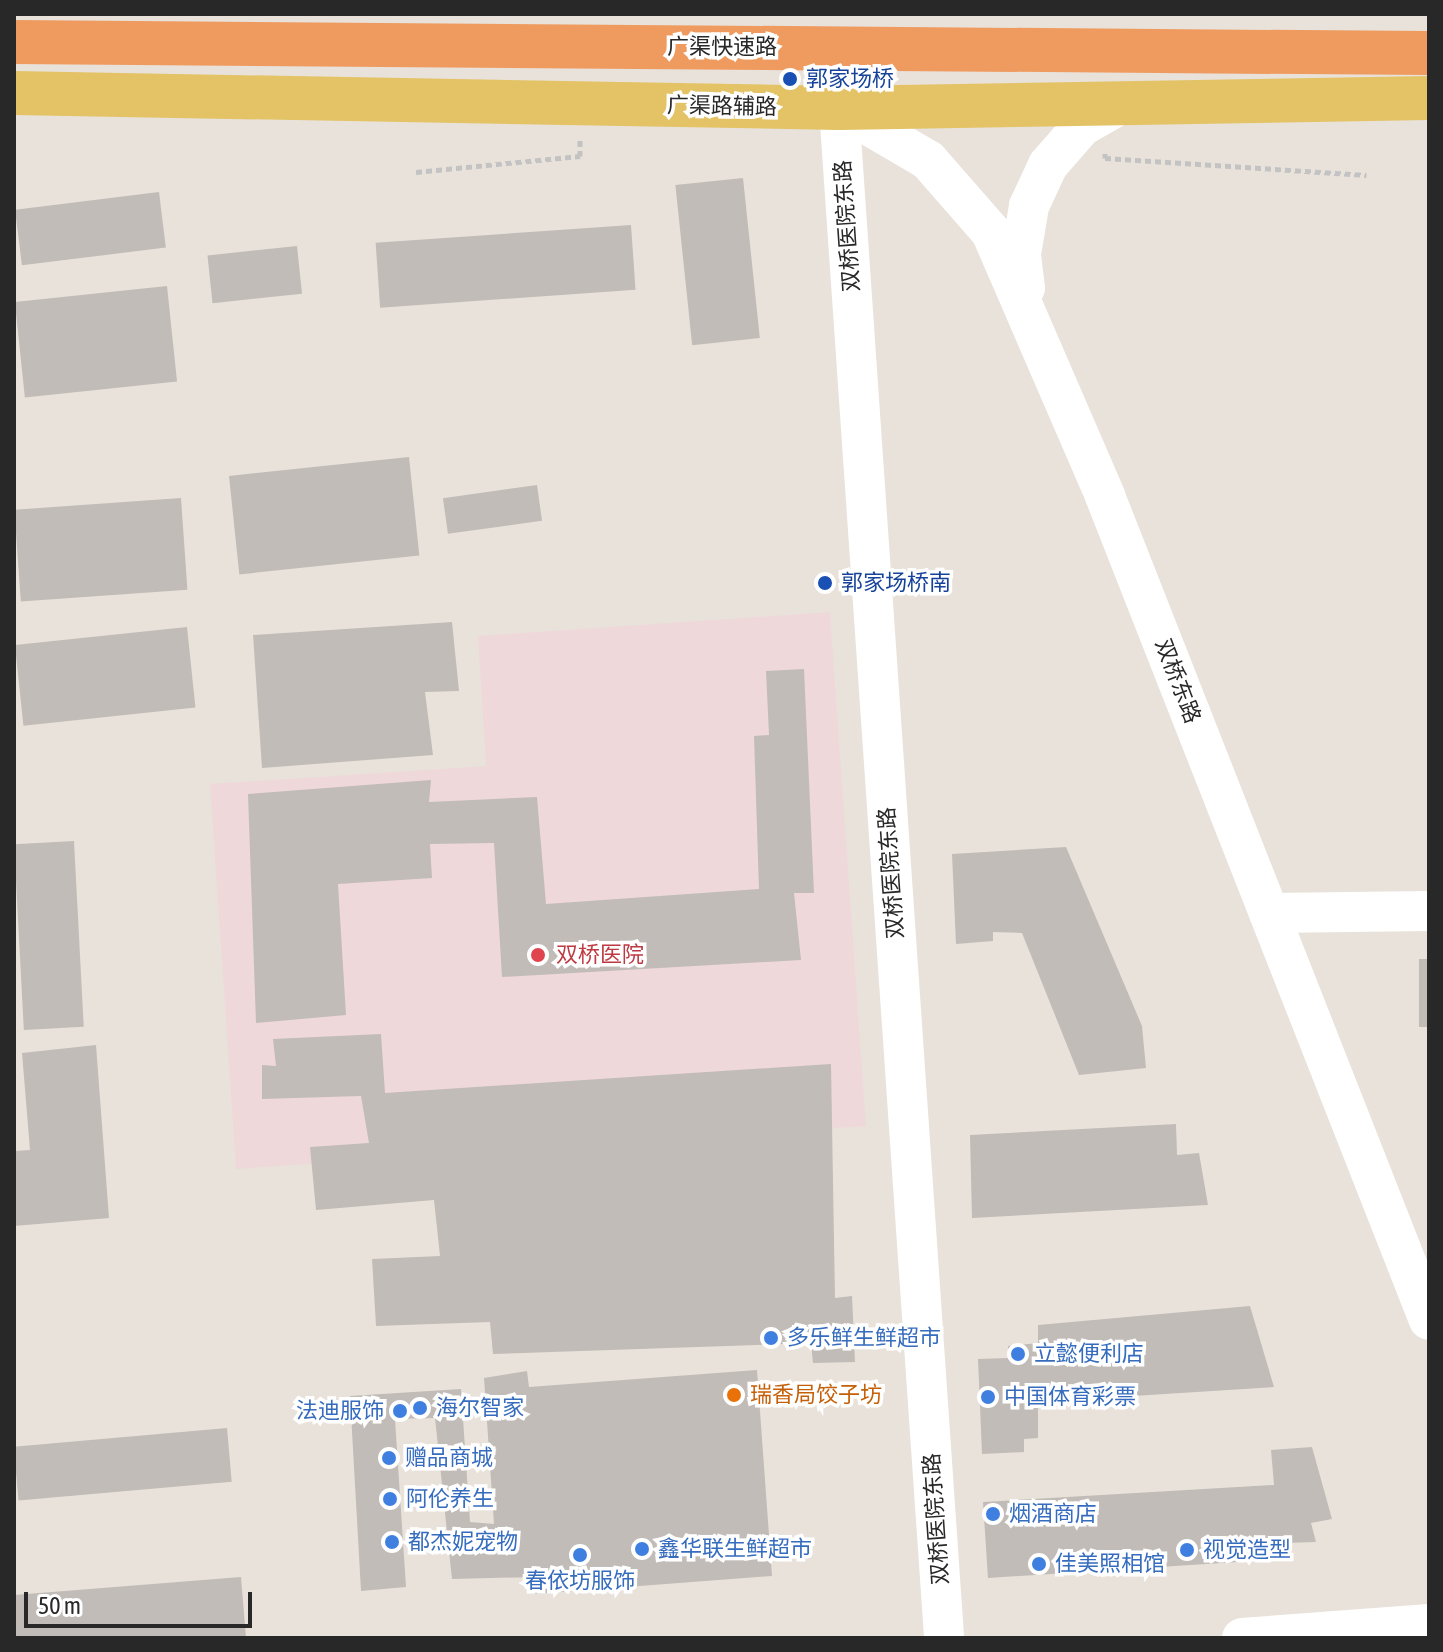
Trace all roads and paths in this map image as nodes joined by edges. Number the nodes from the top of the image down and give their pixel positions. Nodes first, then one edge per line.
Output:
1 (14, 42) edge
2 (1429, 53) edge
3 (14, 93) edge
4 (1429, 98) edge
5 (1119, 105) junction
6 (839, 108) junction
7 (580, 156) dead end
8 (1105, 158) dead end
9 (416, 172) dead end
10 (1366, 175) dead end
11 (1027, 312) junction
12 (1429, 911) edge
13 (1269, 913) junction
14 (1429, 1320) edge
15 (1429, 1624) edge
16 (944, 1638) edge
17 (1242, 1638) edge

1 - 2 highway, 广渠快速路
3 - 6 main road, 广渠路辅路
4 - 5 main road, 广渠路辅路
5 - 6 main road, 广渠路辅路
5 - 11 street
6 - 11 street, 双桥东路
6 - 16 street, 双桥医院东路
7 - 9 path
8 - 10 path
11 - 13 street, 双桥东路
12 - 13 street
13 - 14 street, 双桥东路
15 - 17 street

